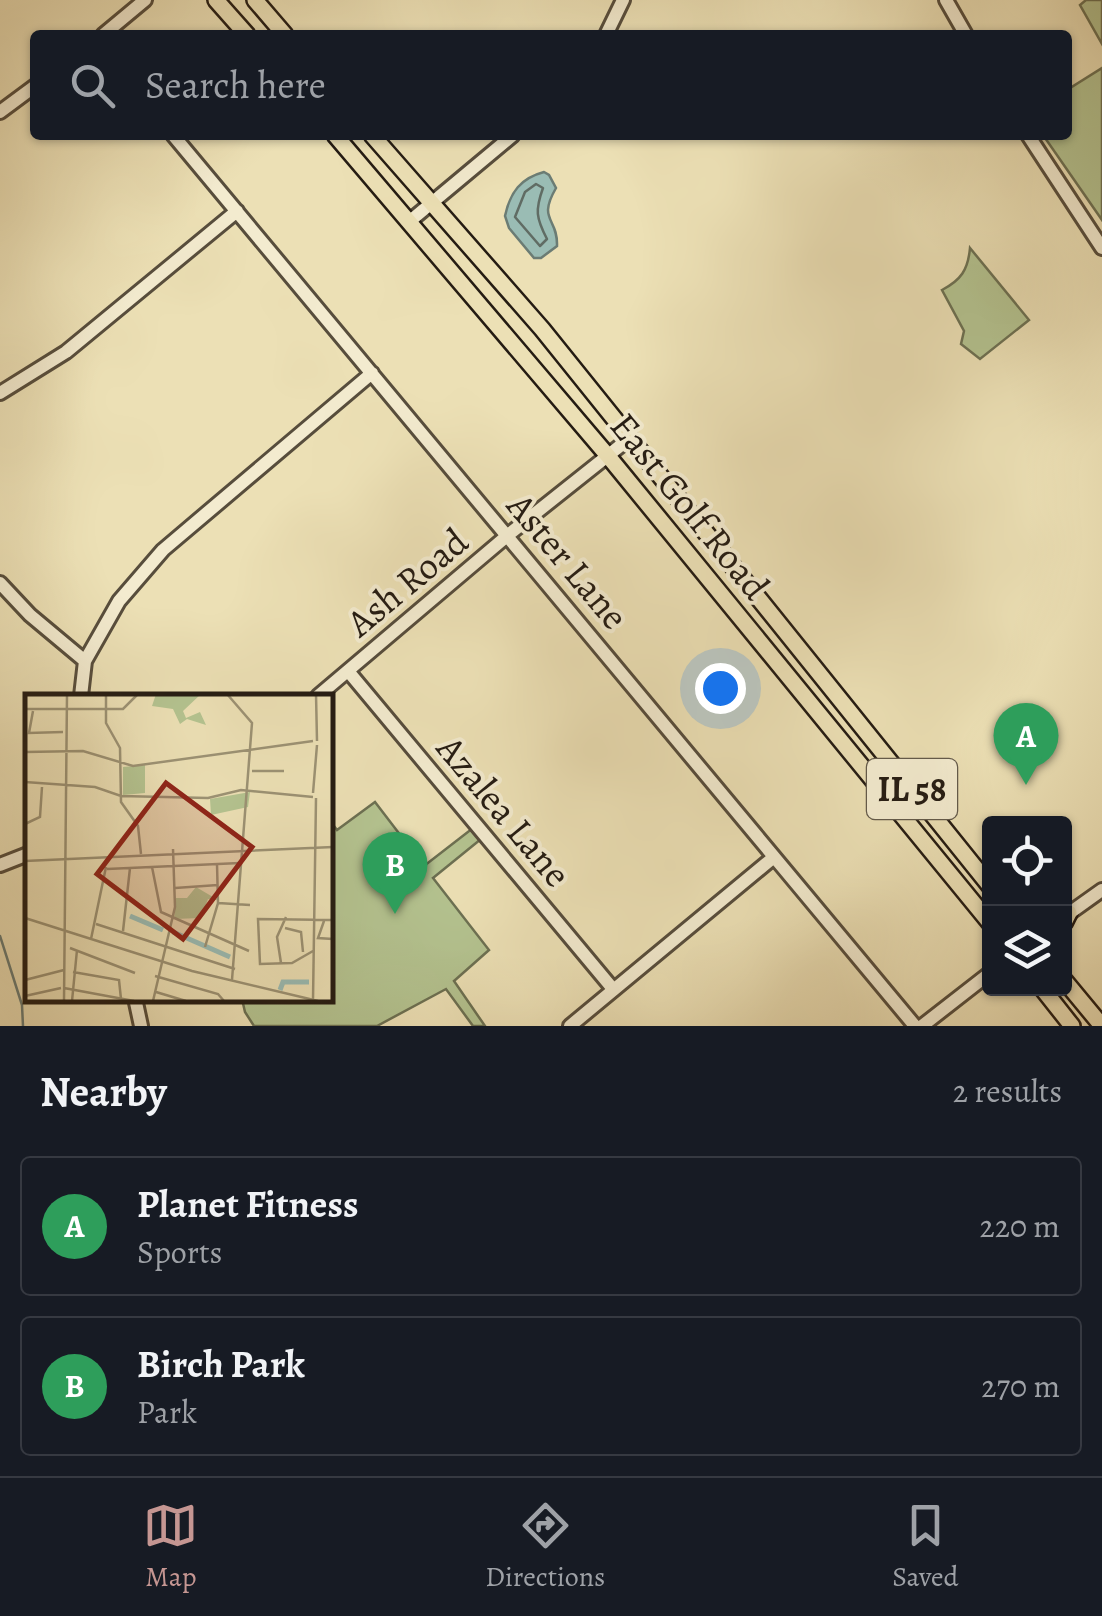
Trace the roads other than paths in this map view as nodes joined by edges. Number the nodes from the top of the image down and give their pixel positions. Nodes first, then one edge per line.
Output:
1 (145, 0) edge
2 (216, 0) edge
3 (255, 0) edge
4 (622, 0) edge
5 (946, 0) edge
6 (109, 30) edge
7 (243, 30) edge
8 (281, 30) edge
9 (608, 30) edge
10 (963, 30) edge
11 (30, 90) edge
12 (0, 112) edge
13 (177, 140) edge
14 (339, 140) edge
15 (376, 140) edge
16 (506, 140) edge
17 (1031, 140) edge
18 (431, 202) junction
19 (237, 211) junction
20 (410, 221) junction
21 (1102, 248) edge
22 (372, 373) junction
23 (0, 393) edge
24 (630, 438) junction
25 (608, 456) junction
26 (508, 536) junction
27 (0, 583) edge
28 (84, 661) junction
29 (348, 671) junction
30 (81, 694) edge
31 (320, 694) edge
32 (25, 855) edge
33 (774, 858) junction
34 (0, 865) edge
35 (982, 876) edge
36 (1102, 890) edge
37 (982, 913) edge
38 (1072, 913) edge
39 (982, 979) edge
40 (613, 990) junction
41 (1072, 990) edge
42 (1048, 996) edge
43 (135, 1001) edge
44 (142, 1026) edge
45 (570, 1026) edge
46 (919, 1026) edge
47 (1072, 1026) edge
48 (1102, 1026) edge

1 - 6 street
2 - 7 main road
3 - 8 main road
4 - 9 street
5 - 10 street
11 - 12 street
13 - 19 street, Aster Lane
14 - 20 main road, East Golf Road / IL 58
15 - 18 main road, East Golf Road / IL 58
16 - 18 street
17 - 21 street
18 - 20 street
18 - 24 main road, East Golf Road / IL 58
19 - 22 street, Aster Lane
19 - 23 street
20 - 25 main road, East Golf Road / IL 58
22 - 26 street, Aster Lane
22 - 28 street
24 - 25 street, Ash Road
24 - 35 main road, East Golf Road / IL 58
25 - 26 street, Ash Road
25 - 37 main road, East Golf Road / IL 58
26 - 29 street, Ash Road
26 - 33 street, Aster Lane
27 - 28 street
28 - 30 street
29 - 31 street, Ash Road
29 - 40 street, Azalea Lane
32 - 34 street
33 - 40 street
33 - 46 street, Aster Lane
36 - 38 street
39 - 46 street
40 - 45 street
41 - 48 main road
42 - 47 main road
43 - 44 street

